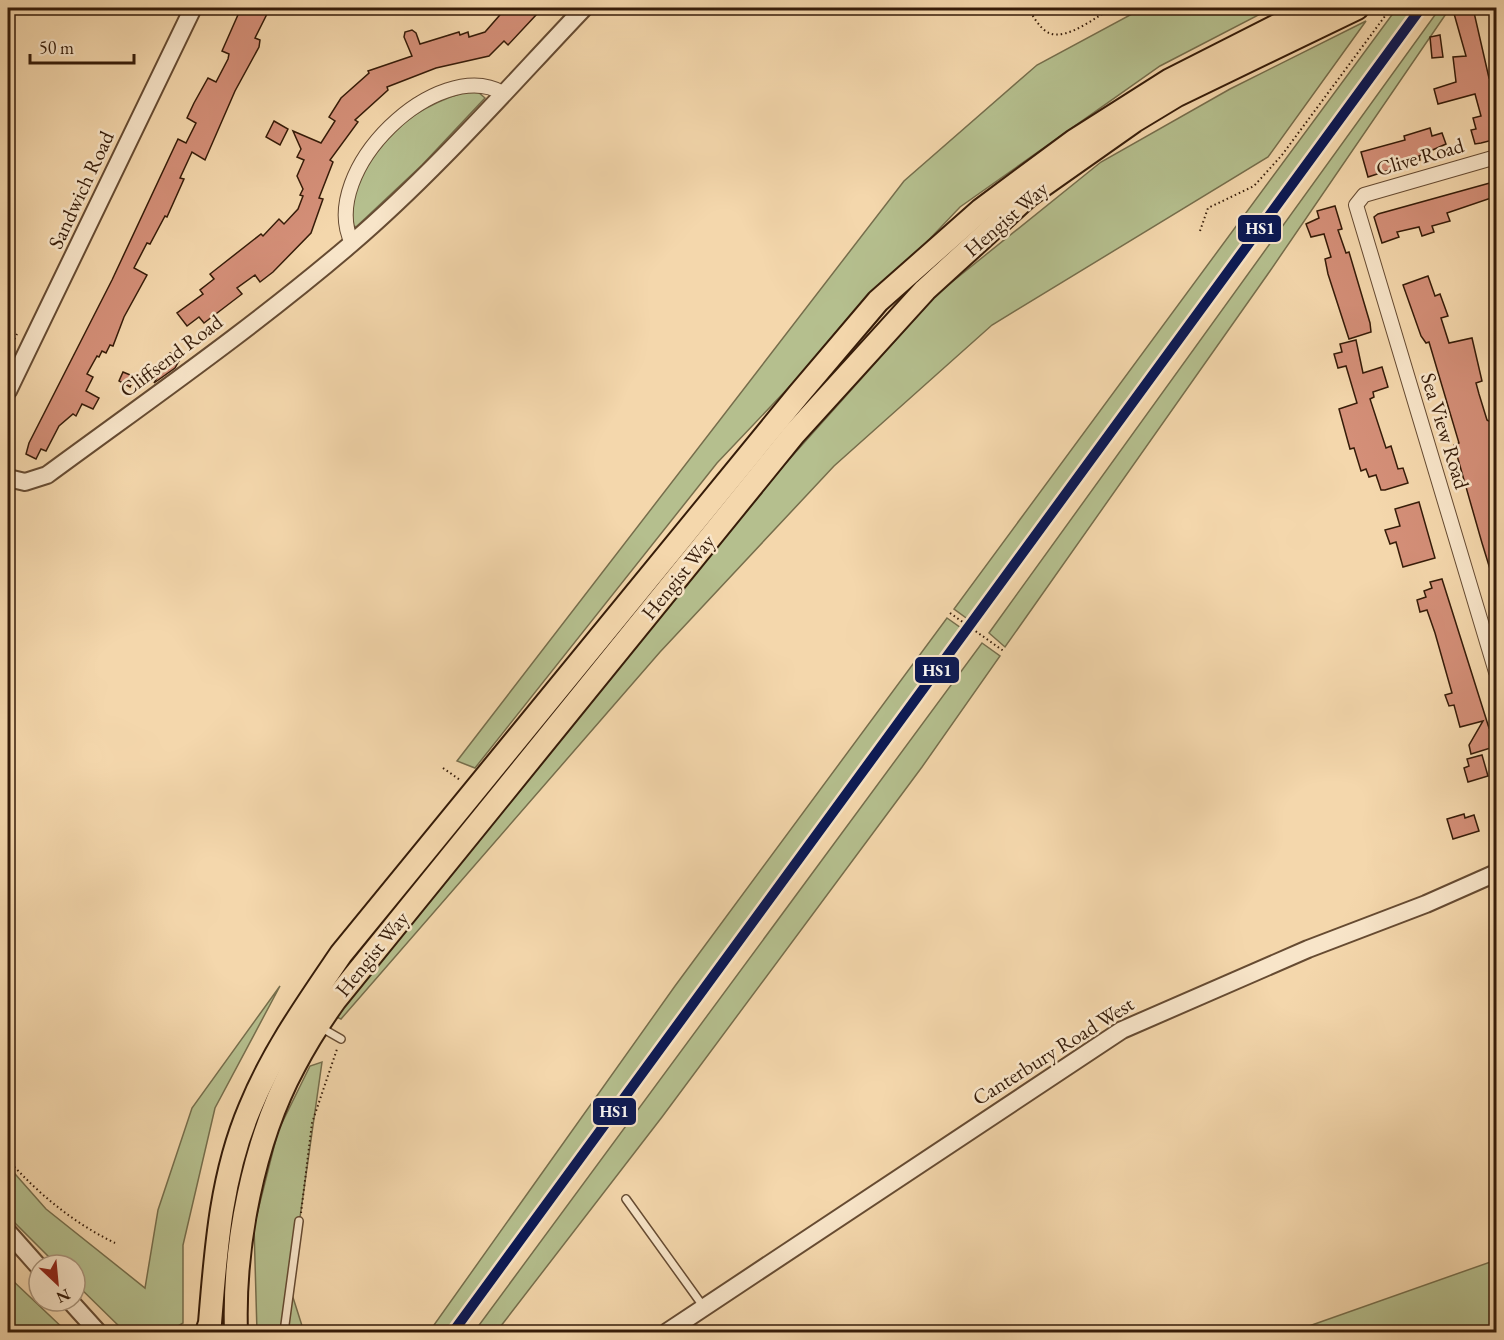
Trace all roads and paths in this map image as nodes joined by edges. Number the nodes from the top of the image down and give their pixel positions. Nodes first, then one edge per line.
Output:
1 (192, 8) edge
2 (584, 8) edge
3 (1028, 8) edge
4 (1112, 8) edge
5 (1312, 8) edge
6 (1357, 8) edge
7 (1391, 8) edge
8 (503, 93) junction
9 (1497, 157) edge
10 (1357, 202) joint
11 (1200, 231) dead end
12 (352, 243) junction
13 (8, 391) edge
14 (8, 478) edge
15 (950, 613) dead end
16 (1005, 652) dead end
17 (1497, 672) edge
18 (443, 768) dead end
19 (474, 790) junction
20 (1497, 873) edge
21 (318, 1026) junction
22 (341, 1040) joint
23 (8, 1160) edge
24 (626, 1199) dead end
25 (299, 1221) joint
26 (8, 1232) edge
27 (115, 1243) dead end
28 (27, 1253) edge
29 (704, 1308) junction
30 (81, 1313) edge
31 (98, 1332) edge
32 (207, 1332) edge
33 (236, 1332) edge
34 (284, 1332) edge
35 (667, 1332) edge

1 - 13 street, Sandwich Road
2 - 8 street, Cliffsend Road
3 - 4 path
5 - 19 highway, Hengist Way
6 - 21 highway, Hengist Way
7 - 11 path
8 - 12 street, Cliffsend Road
8 - 12 street
9 - 10 street, Clive Road
10 - 17 street, Sea View Road
12 - 14 street, Cliffsend Road
15 - 16 path
18 - 19 path
19 - 32 highway, Hengist Way
20 - 29 street, Canterbury Road West
21 - 22 lane
21 - 33 highway, Hengist Way
22 - 25 path
23 - 27 path
24 - 29 lane
25 - 34 lane
26 - 28 street
29 - 35 street, Canterbury Road West
30 - 31 street

